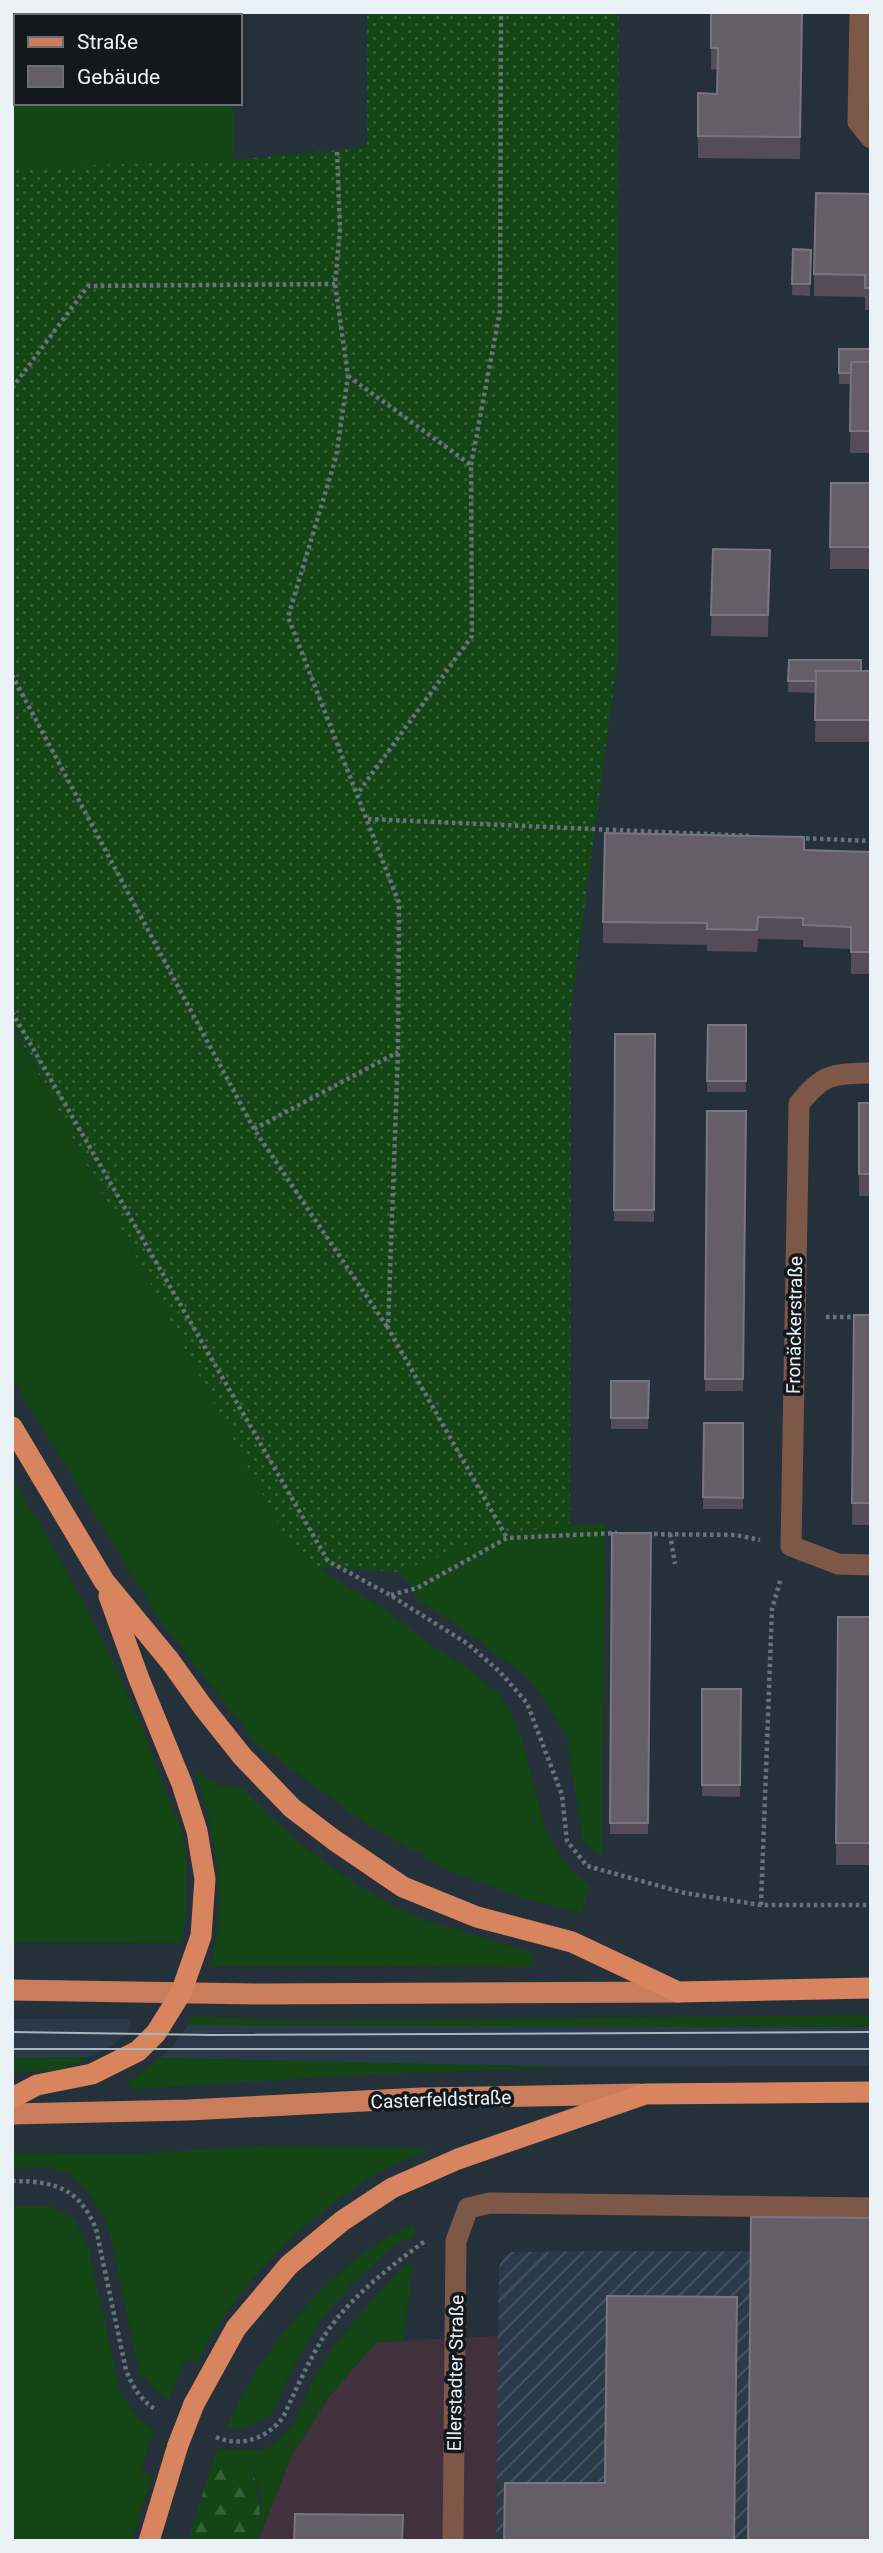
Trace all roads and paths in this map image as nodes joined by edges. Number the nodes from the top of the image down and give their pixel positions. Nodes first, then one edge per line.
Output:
1 (501, 12) edge
2 (860, 12) edge
3 (871, 138) edge
4 (337, 152) dead end
5 (335, 284) junction
6 (348, 376) junction
7 (12, 388) edge
8 (471, 465) junction
9 (12, 675) edge
10 (358, 793) junction
11 (368, 818) junction
12 (761, 836) edge
13 (788, 838) edge
14 (871, 841) edge
15 (12, 1012) edge
16 (398, 1052) junction
17 (871, 1073) edge
18 (254, 1129) junction
19 (794, 1317) junction
20 (871, 1317) edge
21 (388, 1328) junction
22 (12, 1427) edge
23 (630, 1534) edge
24 (643, 1534) edge
25 (670, 1534) junction
26 (507, 1538) junction
27 (791, 1546) junction
28 (676, 1564) dead end
29 (871, 1565) edge
30 (104, 1581) junction
31 (390, 1595) junction
32 (761, 1905) junction
33 (871, 1905) edge
34 (871, 1987) edge
35 (12, 1990) edge
36 (678, 1992) junction
37 (181, 1993) junction
38 (871, 2092) edge
39 (645, 2094) junction
40 (12, 2098) edge
41 (12, 2114) edge
42 (871, 2208) edge
43 (149, 2541) edge
44 (453, 2541) edge

1 - 8 path
2 - 3 street
4 - 5 path
5 - 6 path
5 - 7 path
6 - 8 path
6 - 10 path
8 - 10 path
9 - 18 path
10 - 11 path
11 - 12 path
11 - 16 path
13 - 14 path
15 - 31 path
16 - 18 path
16 - 21 path
17 - 19 street, Fronäckerstraße
18 - 21 path
19 - 20 path
19 - 27 street, Fronäckerstraße
21 - 26 path
22 - 30 highway
23 - 26 path
24 - 25 path
25 - 27 path
25 - 28 path
26 - 31 path
27 - 29 street
27 - 32 path
30 - 36 highway
30 - 37 highway
31 - 32 path
32 - 33 path
34 - 36 highway
35 - 37 main road
36 - 37 main road
37 - 40 highway
38 - 39 highway, Casterfeldstraße
39 - 41 main road, Casterfeldstraße
39 - 43 highway, bridge
42 - 44 street, Ellerstadter Straße

